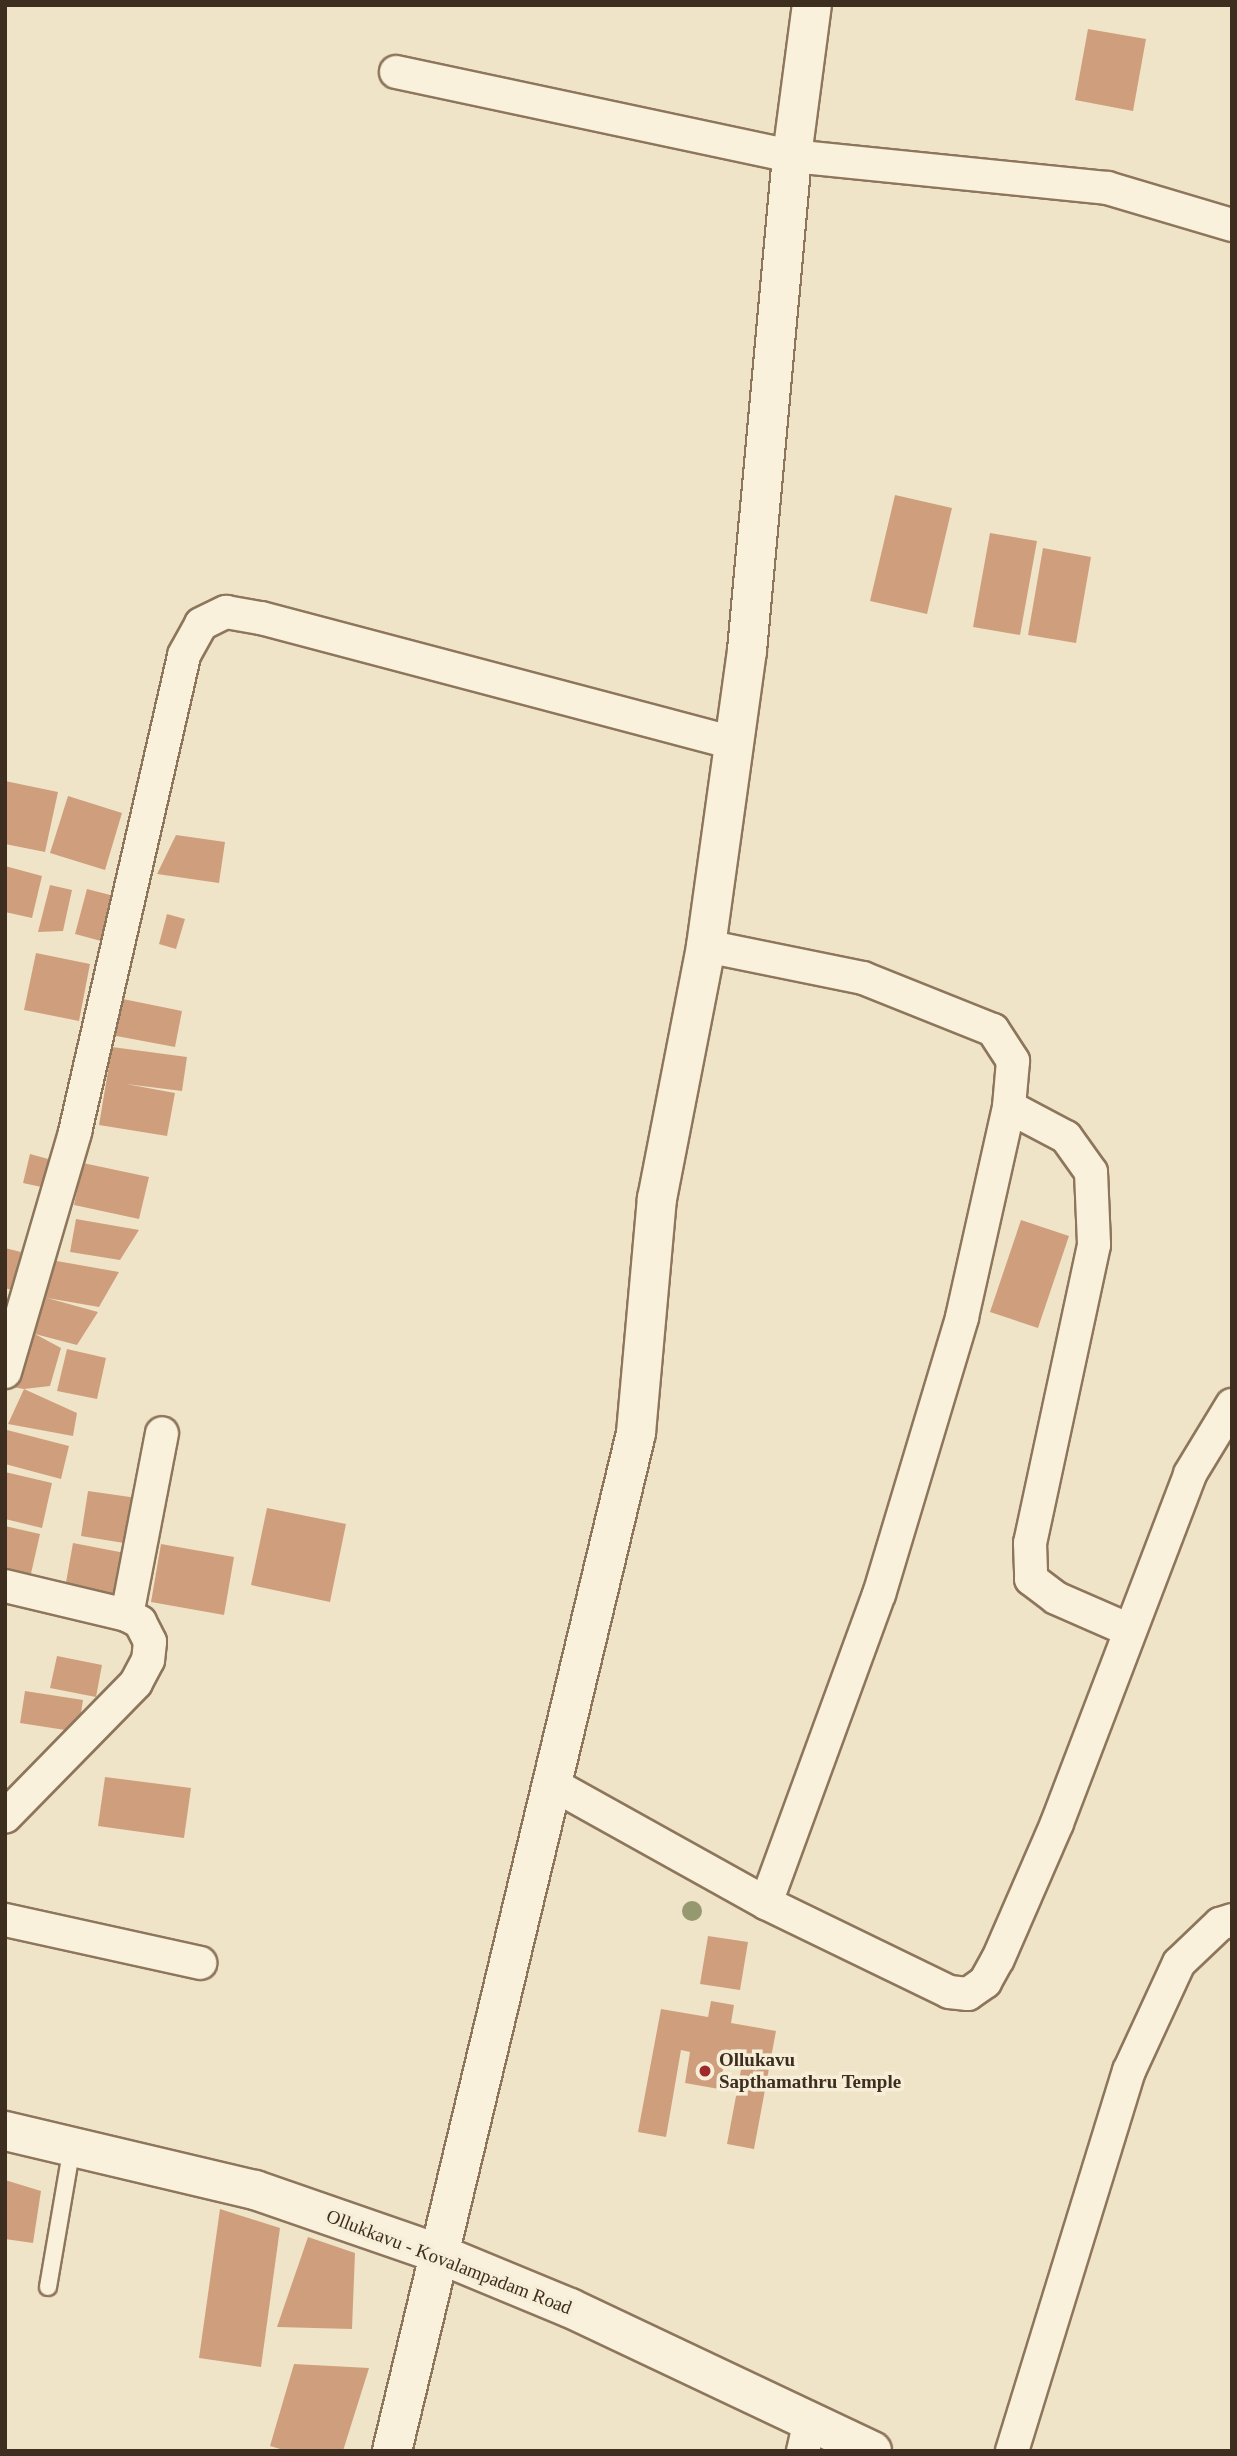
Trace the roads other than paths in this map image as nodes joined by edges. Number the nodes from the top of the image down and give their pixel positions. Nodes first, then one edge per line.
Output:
1 (812, 5) edge
2 (396, 72) dead end
3 (792, 156) junction
4 (1232, 225) edge
5 (734, 743) junction
6 (706, 946) junction
7 (1009, 1107) junction
8 (5, 1372) edge
9 (1232, 1405) edge
10 (162, 1433) dead end
11 (5, 1586) edge
12 (127, 1615) junction
13 (1127, 1629) junction
14 (554, 1785) junction
15 (5, 1816) edge
16 (766, 1903) junction
17 (5, 1920) edge
18 (1232, 1920) edge
19 (200, 1964) dead end
20 (5, 2131) edge
21 (72, 2147) junction
22 (437, 2253) junction
23 (48, 2287) dead end
24 (807, 2436) edge
25 (392, 2451) edge
26 (872, 2451) edge
27 (1012, 2451) edge

1 - 3 street
2 - 3 street
3 - 4 street
3 - 5 street
5 - 6 street
5 - 8 street
6 - 7 street
6 - 14 street
7 - 13 street
7 - 16 street
9 - 13 street
10 - 12 street
11 - 12 street
12 - 15 street
13 - 16 street
14 - 16 street
14 - 22 street
17 - 19 street
18 - 27 street
20 - 21 street, Ollukkavu - Kovalampadam Road
21 - 22 street, Ollukkavu - Kovalampadam Road
21 - 23 lane
22 - 24 street, Ollukkavu - Kovalampadam Road
22 - 25 street
24 - 26 street, Ollukkavu - Kovalampadam Road

